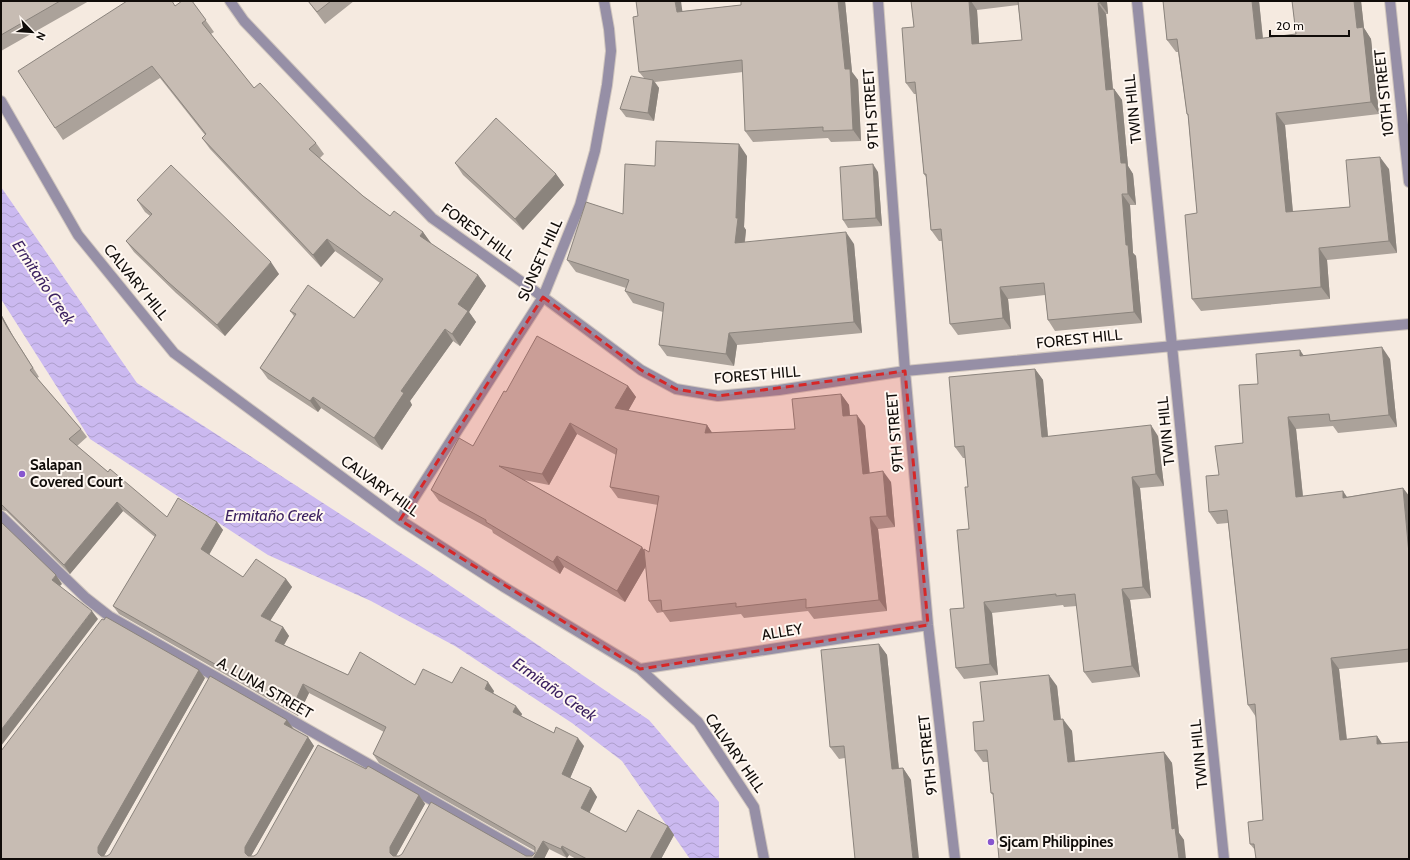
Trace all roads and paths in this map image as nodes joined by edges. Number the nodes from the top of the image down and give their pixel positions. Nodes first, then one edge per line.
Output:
1 (230, 1) edge
2 (604, 1) edge
3 (878, 1) edge
4 (1137, 1) edge
5 (1390, 1) edge
6 (1, 101) edge
7 (1409, 182) edge
8 (543, 297) junction
9 (1409, 324) edge
10 (1173, 345) junction
11 (905, 371) junction
12 (1, 516) edge
13 (400, 520) junction
14 (928, 625) junction
15 (640, 669) junction
16 (535, 859) edge
17 (764, 859) edge
18 (955, 859) edge
19 (1224, 859) edge

1 - 8 street, FOREST HILL
2 - 8 street, SUNSET HILL
3 - 11 street, 9TH STREET
4 - 10 street, TWIN HILL
5 - 7 street, 10TH STREET
6 - 13 street, CALVARY HILL
8 - 11 street, FOREST HILL
8 - 13 street, SUNSET HILL
9 - 10 street, FOREST HILL
10 - 11 street, FOREST HILL
10 - 19 street, TWIN HILL
11 - 14 street, 9TH STREET
12 - 16 street, A. LUNA STREET
13 - 15 street, CALVARY HILL
14 - 15 street, ALLEY
14 - 18 street, 9TH STREET
15 - 17 street, CALVARY HILL

